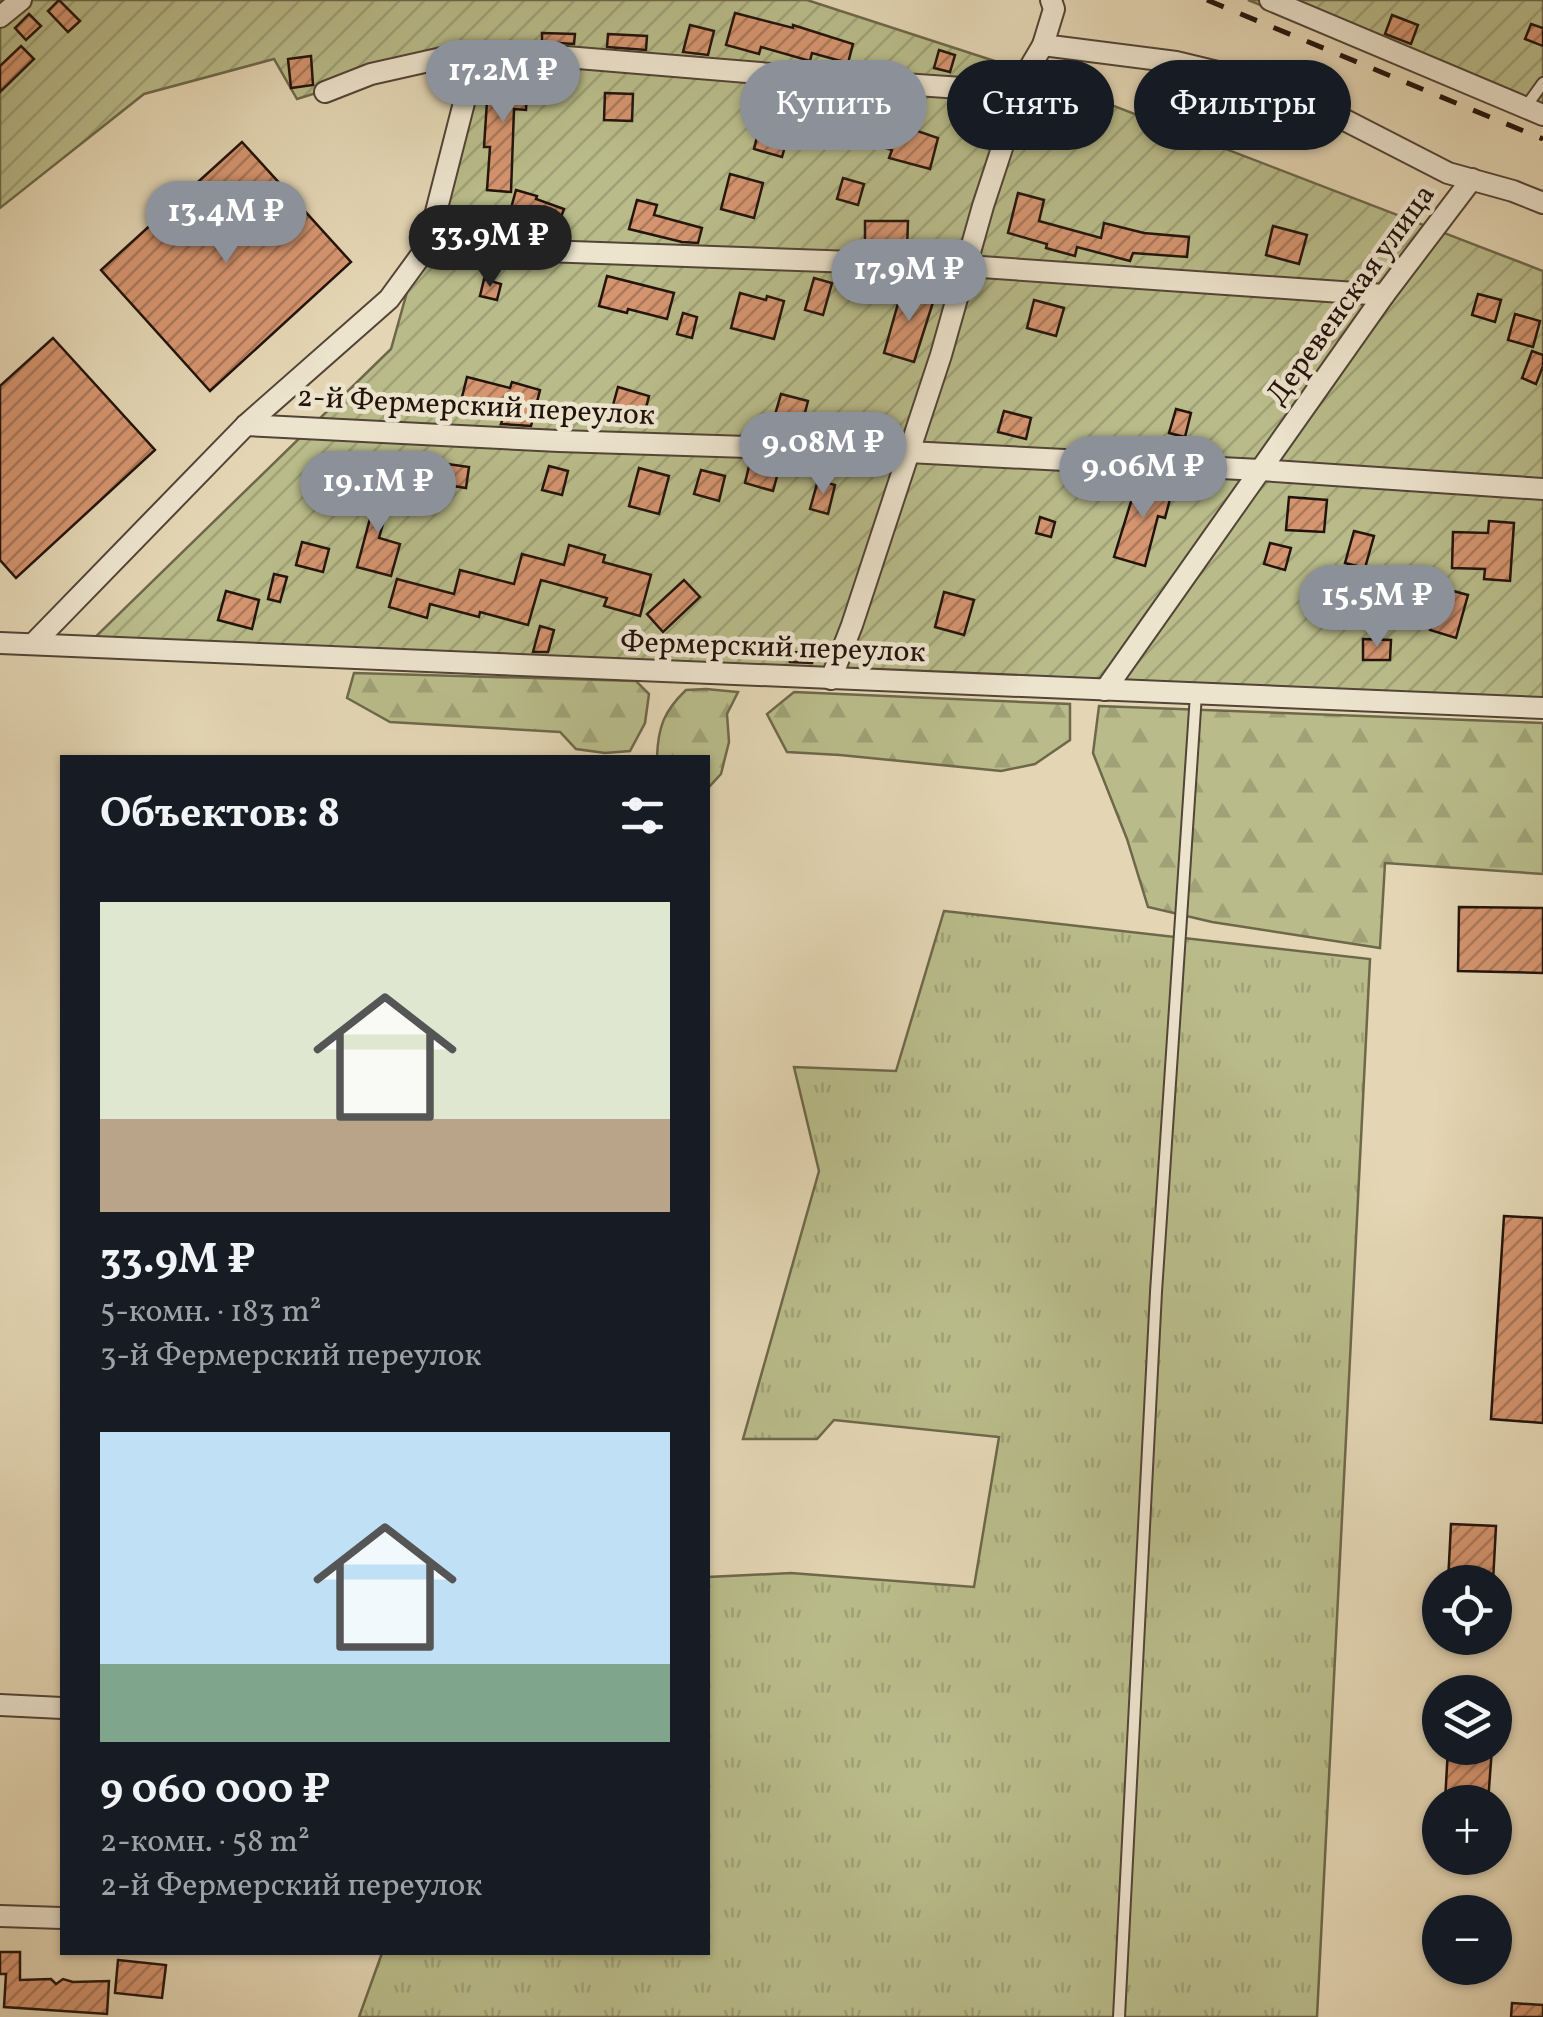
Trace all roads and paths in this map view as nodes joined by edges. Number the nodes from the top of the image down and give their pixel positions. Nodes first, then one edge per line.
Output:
1 (21, 0) edge
2 (1051, 0) edge
3 (1270, 0) edge
4 (0, 17) edge
5 (1043, 45) junction
6 (477, 52) junction
7 (1034, 60) edge
8 (1543, 82) edge
9 (947, 87) edge
10 (325, 92) dead end
11 (1534, 112) edge
12 (1002, 150) edge
13 (1472, 180) junction
14 (1543, 203) edge
15 (427, 248) junction
16 (967, 266) junction
17 (1384, 295) junction
18 (246, 424) junction
19 (908, 452) junction
20 (1260, 470) junction
21 (1543, 489) edge
22 (0, 643) edge
23 (33, 644) junction
24 (831, 679) junction
25 (1105, 690) junction
26 (1196, 694) junction
27 (1543, 708) edge
28 (0, 1705) edge
29 (60, 1708) edge
30 (0, 1916) edge
31 (60, 1918) edge
32 (1119, 2017) edge

1 - 4 street
2 - 5 street
3 - 11 street
5 - 7 street
5 - 13 street
6 - 9 street
6 - 10 street
6 - 15 street
8 - 11 lane
12 - 16 street
13 - 14 street
13 - 17 street, Деревенская улица
15 - 16 street
15 - 18 street
16 - 17 street
16 - 19 street
17 - 20 street, Деревенская улица
18 - 19 street, 2-й Фермерский переулок
18 - 23 street
19 - 20 street, 2-й Фермерский переулок
19 - 24 street
20 - 21 street, 2-й Фермерский переулок
20 - 25 street, Деревенская улица
22 - 23 street, Фермерский переулок
23 - 24 street, Фермерский переулок
24 - 25 street, Фермерский переулок
25 - 26 street, Фермерский переулок
26 - 27 street, Фермерский переулок
26 - 32 lane
28 - 29 street
30 - 31 street

